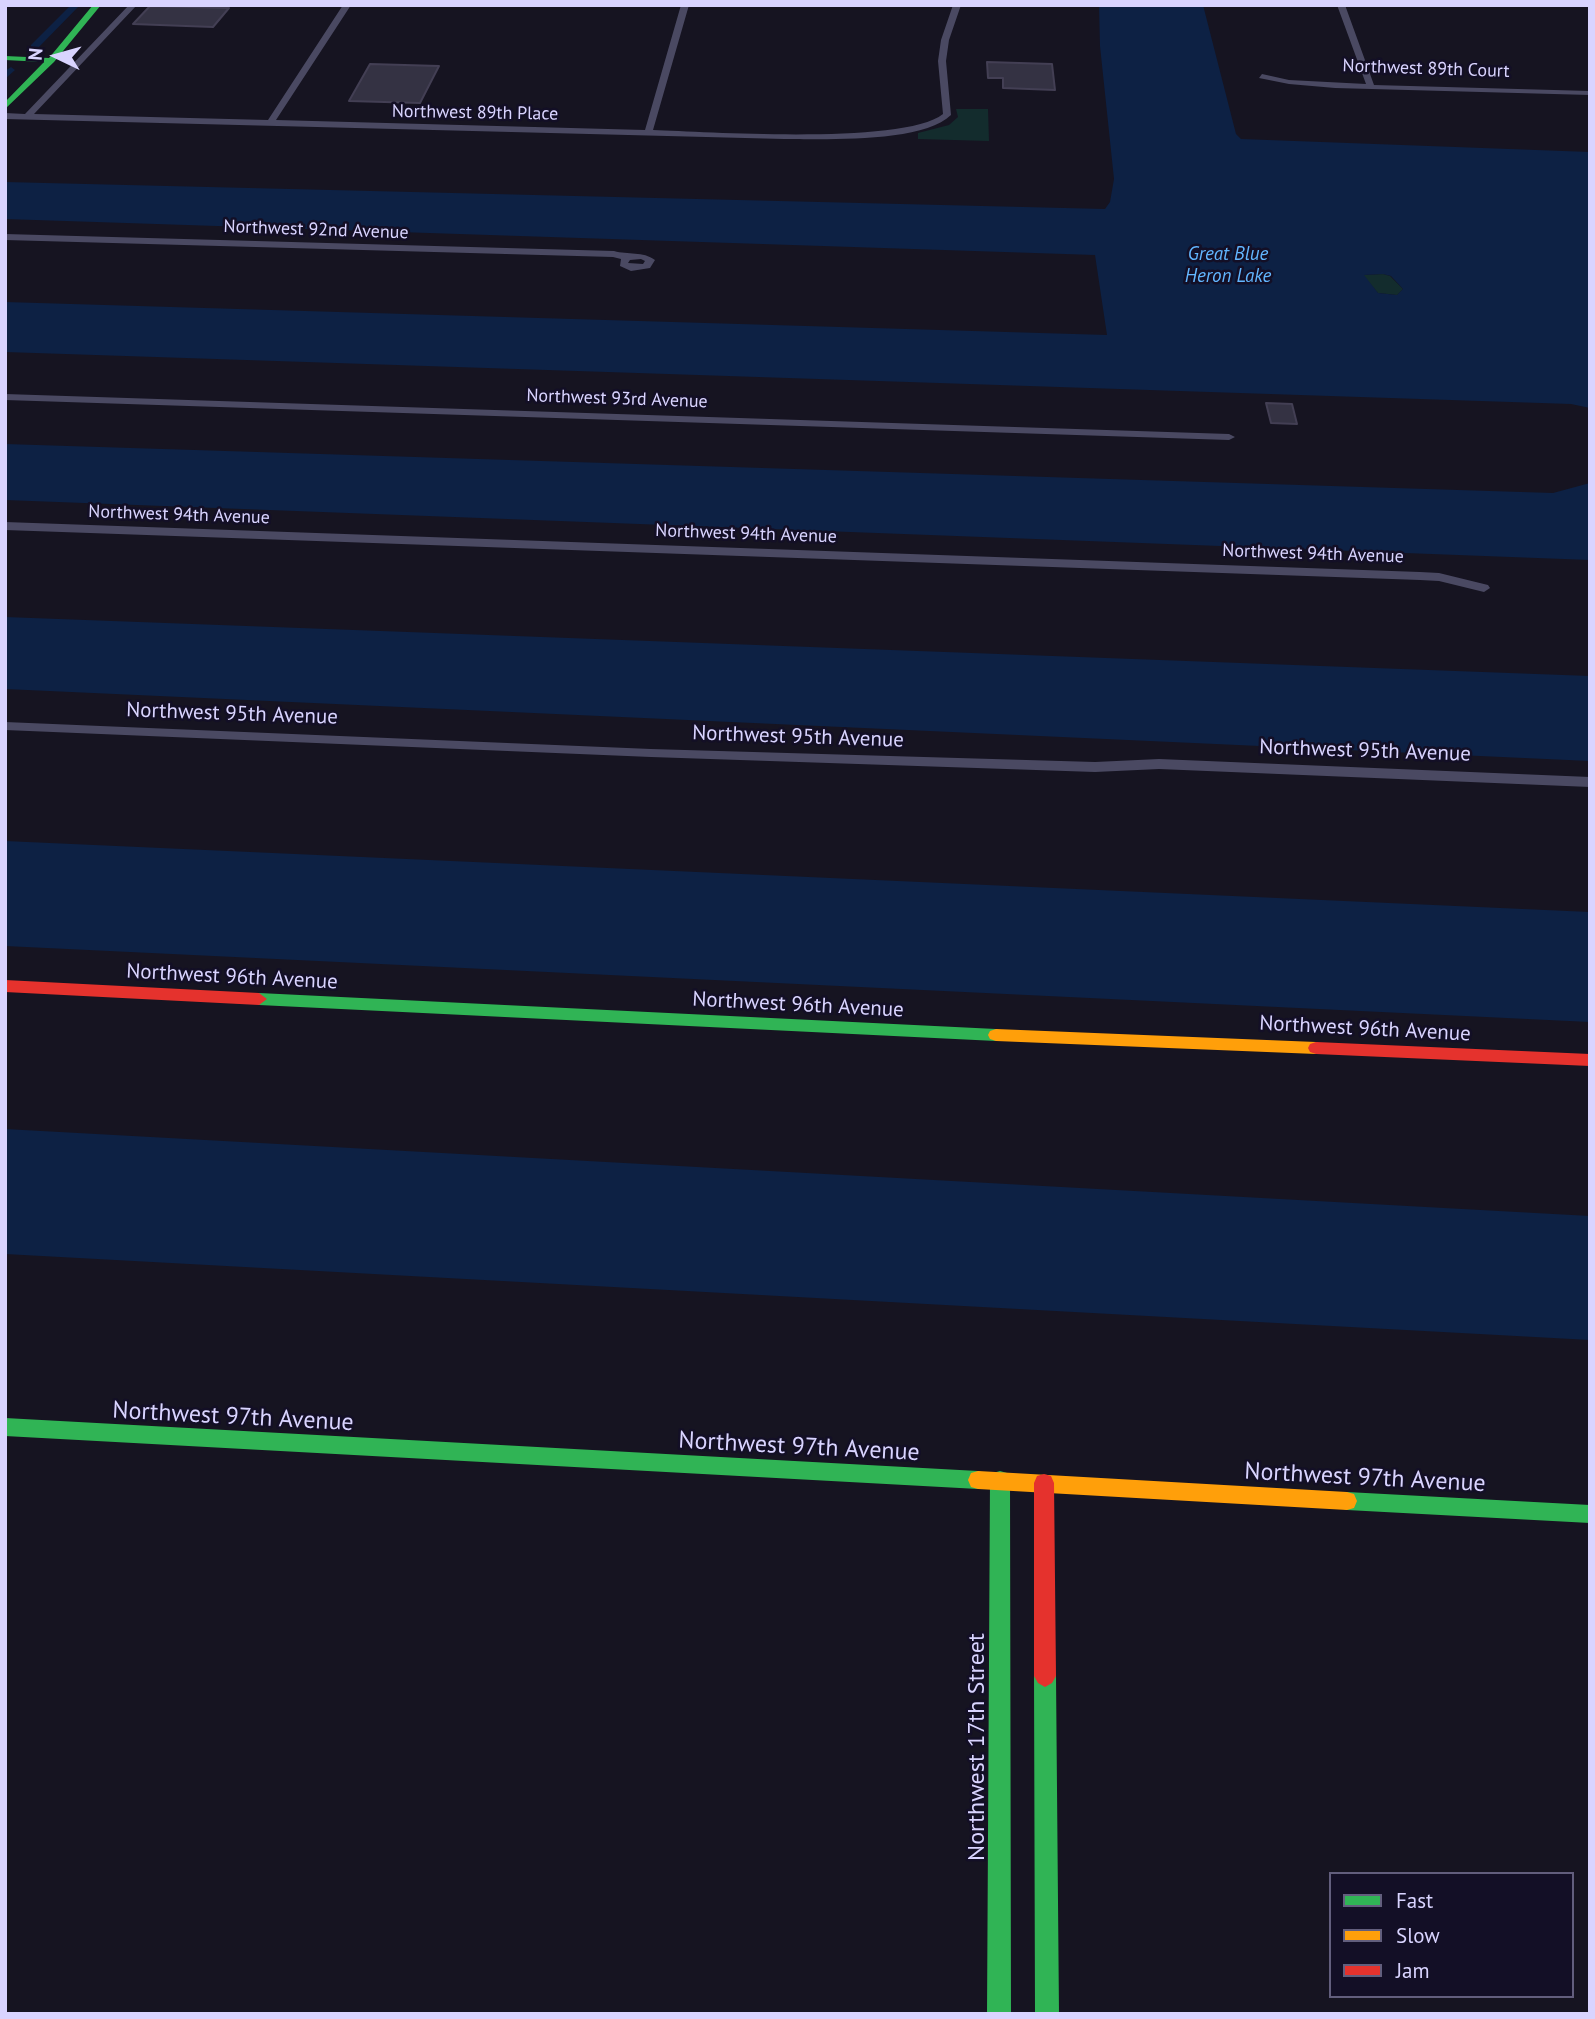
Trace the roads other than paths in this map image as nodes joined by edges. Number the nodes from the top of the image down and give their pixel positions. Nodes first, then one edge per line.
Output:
1 (97, 5) edge
2 (112, 5) edge
3 (133, 5) edge
4 (347, 5) edge
5 (685, 5) edge
6 (957, 5) edge
7 (1341, 5) edge
8 (5, 58) edge
9 (51, 60) junction
10 (1262, 76) dead end
11 (1371, 87) junction
12 (1590, 93) edge
13 (5, 107) edge
14 (5, 116) edge
15 (27, 117) junction
16 (270, 123) junction
17 (649, 132) junction
18 (5, 237) edge
19 (626, 258) dead end
20 (5, 397) edge
21 (1228, 437) dead end
22 (5, 526) edge
23 (1484, 588) dead end
24 (5, 726) edge
25 (1590, 782) edge
26 (5, 986) edge
27 (1590, 1060) edge
28 (5, 1427) edge
29 (1000, 1480) junction
30 (1044, 1483) junction
31 (1590, 1514) edge
32 (999, 2014) edge
33 (1047, 2014) edge

1 - 9 street
2 - 9 street
3 - 15 street
4 - 16 street
5 - 17 street
6 - 17 street, Northwest 89th Place
7 - 11 street
8 - 9 street
9 - 13 street
10 - 11 street, Northwest 89th Court
11 - 12 street, Northwest 89th Court
14 - 15 street, Northwest 89th Place
15 - 16 street, Northwest 89th Place
16 - 17 street, Northwest 89th Place
18 - 19 street, Northwest 92nd Avenue
20 - 21 street, Northwest 93rd Avenue
22 - 23 street, Northwest 94th Avenue
24 - 25 street, Northwest 95th Avenue
26 - 27 street, Northwest 96th Avenue
28 - 29 street, Northwest 97th Avenue
29 - 30 street, Northwest 97th Avenue
29 - 32 street, Northwest 17th Street
30 - 31 street, Northwest 97th Avenue
30 - 33 street

